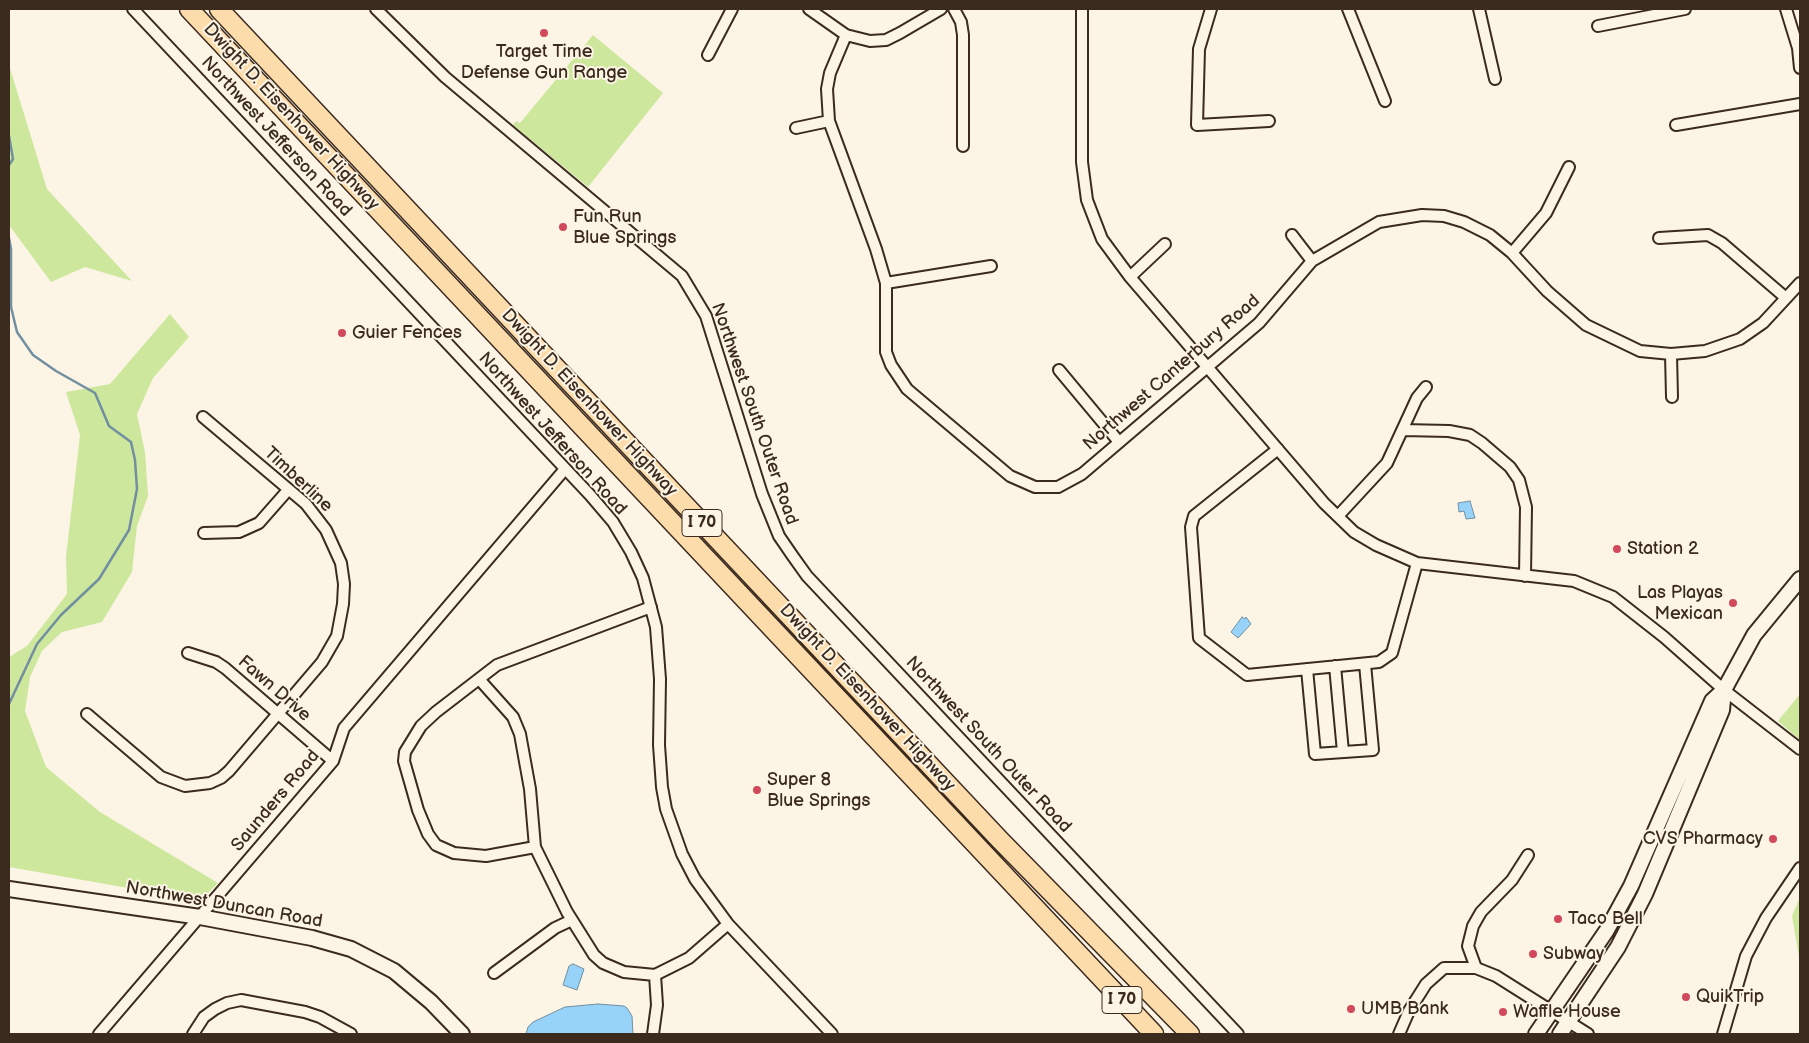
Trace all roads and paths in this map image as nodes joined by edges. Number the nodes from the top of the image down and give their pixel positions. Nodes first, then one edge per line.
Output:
1 (133, 9) edge
2 (189, 9) edge
3 (219, 9) edge
4 (376, 9) edge
5 (732, 9) edge
6 (809, 9) edge
7 (941, 9) edge
8 (954, 9) edge
9 (1082, 9) edge
10 (1212, 9) edge
11 (1348, 9) edge
12 (1478, 9) edge
13 (1685, 9) edge
14 (1786, 9) edge
15 (1598, 26) dead end
16 (846, 35) junction
17 (1799, 48) edge
18 (708, 55) dead end
19 (1800, 68) edge
20 (1495, 79) dead end
21 (1385, 101) dead end
22 (1800, 104) edge
23 (829, 121) junction
24 (1269, 121) dead end
25 (1676, 125) dead end
26 (796, 128) dead end
27 (963, 146) dead end
28 (1569, 167) dead end
29 (1292, 235) dead end
30 (1659, 238) dead end
31 (1165, 244) dead end
32 (1512, 253) junction
33 (1312, 261) junction
34 (991, 266) dead end
35 (1130, 277) junction
36 (1800, 282) edge
37 (886, 283) junction
38 (1786, 298) junction
39 (1671, 354) junction
40 (1206, 366) junction
41 (1059, 370) dead end
42 (1426, 387) dead end
43 (1672, 398) dead end
44 (203, 417) dead end
45 (1403, 430) junction
46 (1119, 442) junction
47 (1278, 450) junction
48 (566, 469) junction
49 (288, 490) junction
50 (1338, 516) junction
51 (204, 533) dead end
52 (1417, 563) junction
53 (1525, 576) junction
54 (1800, 579) edge
55 (651, 607) junction
56 (188, 653) dead end
57 (1365, 664) junction
58 (1335, 666) junction
59 (1307, 669) junction
60 (478, 679) junction
61 (1724, 690) junction
62 (87, 714) dead end
63 (278, 714) junction
64 (1800, 749) edge
65 (1344, 752) junction
66 (333, 761) junction
67 (535, 847) junction
68 (1528, 855) dead end
69 (1800, 868) edge
70 (9, 890) edge
71 (200, 917) junction
72 (572, 920) junction
73 (728, 924) junction
74 (1476, 968) junction
75 (494, 973) dead end
76 (654, 975) junction
77 (1551, 1012) junction
78 (1564, 1028) edge
79 (99, 1034) edge
80 (193, 1034) edge
81 (351, 1034) edge
82 (462, 1034) edge
83 (653, 1034) edge
84 (832, 1034) edge
85 (1154, 1034) edge
86 (1190, 1034) edge
87 (1238, 1034) edge
88 (1399, 1034) edge
89 (1536, 1034) edge
90 (1588, 1034) edge
91 (1723, 1034) edge

1 - 48 street, Northwest Jefferson Road
2 - 85 highway, Dwight D. Eisenhower Highway / I 70
3 - 86 highway, Dwight D. Eisenhower Highway / I 70
4 - 87 street, Northwest South Outer Road
5 - 18 street
6 - 16 street
7 - 16 street
8 - 27 street
9 - 35 street
10 - 24 street
11 - 21 street
12 - 20 street
13 - 15 street
14 - 17 street
16 - 23 street, Northwest Canterbury Road
17 - 19 street
22 - 25 street
23 - 26 street
23 - 37 street, Northwest Canterbury Road
28 - 32 street
29 - 33 street
30 - 38 street
31 - 35 street
32 - 33 street, Northwest Canterbury Road
32 - 39 street, Northwest Canterbury Road
33 - 40 street, Northwest Canterbury Road
34 - 37 street
35 - 40 street
36 - 38 street, Northwest Canterbury Road
37 - 46 street, Northwest Canterbury Road
38 - 39 street, Northwest Canterbury Road
39 - 43 street
40 - 46 street, Northwest Canterbury Road
40 - 47 street
41 - 46 street
42 - 45 street
44 - 49 street, Timberline
45 - 50 street
45 - 53 street
47 - 50 street
47 - 59 street
48 - 55 street, Northwest Jefferson Road
48 - 66 street, Saunders Road
49 - 51 street
49 - 63 street, Timberline
50 - 52 street
52 - 53 street
52 - 57 street
53 - 61 street
54 - 61 main road
55 - 60 street
55 - 73 street, Northwest Jefferson Road
56 - 63 street, Fawn Drive
57 - 58 street
57 - 65 street
58 - 59 street
58 - 65 street
59 - 65 street
60 - 67 street
60 - 67 street
61 - 64 street
61 - 77 main road
61 - 78 main road
62 - 63 street, Timberline
63 - 66 street, Fawn Drive
66 - 71 street, Saunders Road
67 - 72 street
68 - 74 street
69 - 91 street
70 - 71 main road, Northwest Duncan Road
71 - 79 street, Saunders Road
71 - 82 main road, Northwest Duncan Road
72 - 75 street
72 - 76 street
73 - 76 street
73 - 84 street, Northwest Jefferson Road
74 - 77 street
74 - 88 street
76 - 83 street
77 - 78 street
77 - 89 main road
78 - 90 street
80 - 81 street

